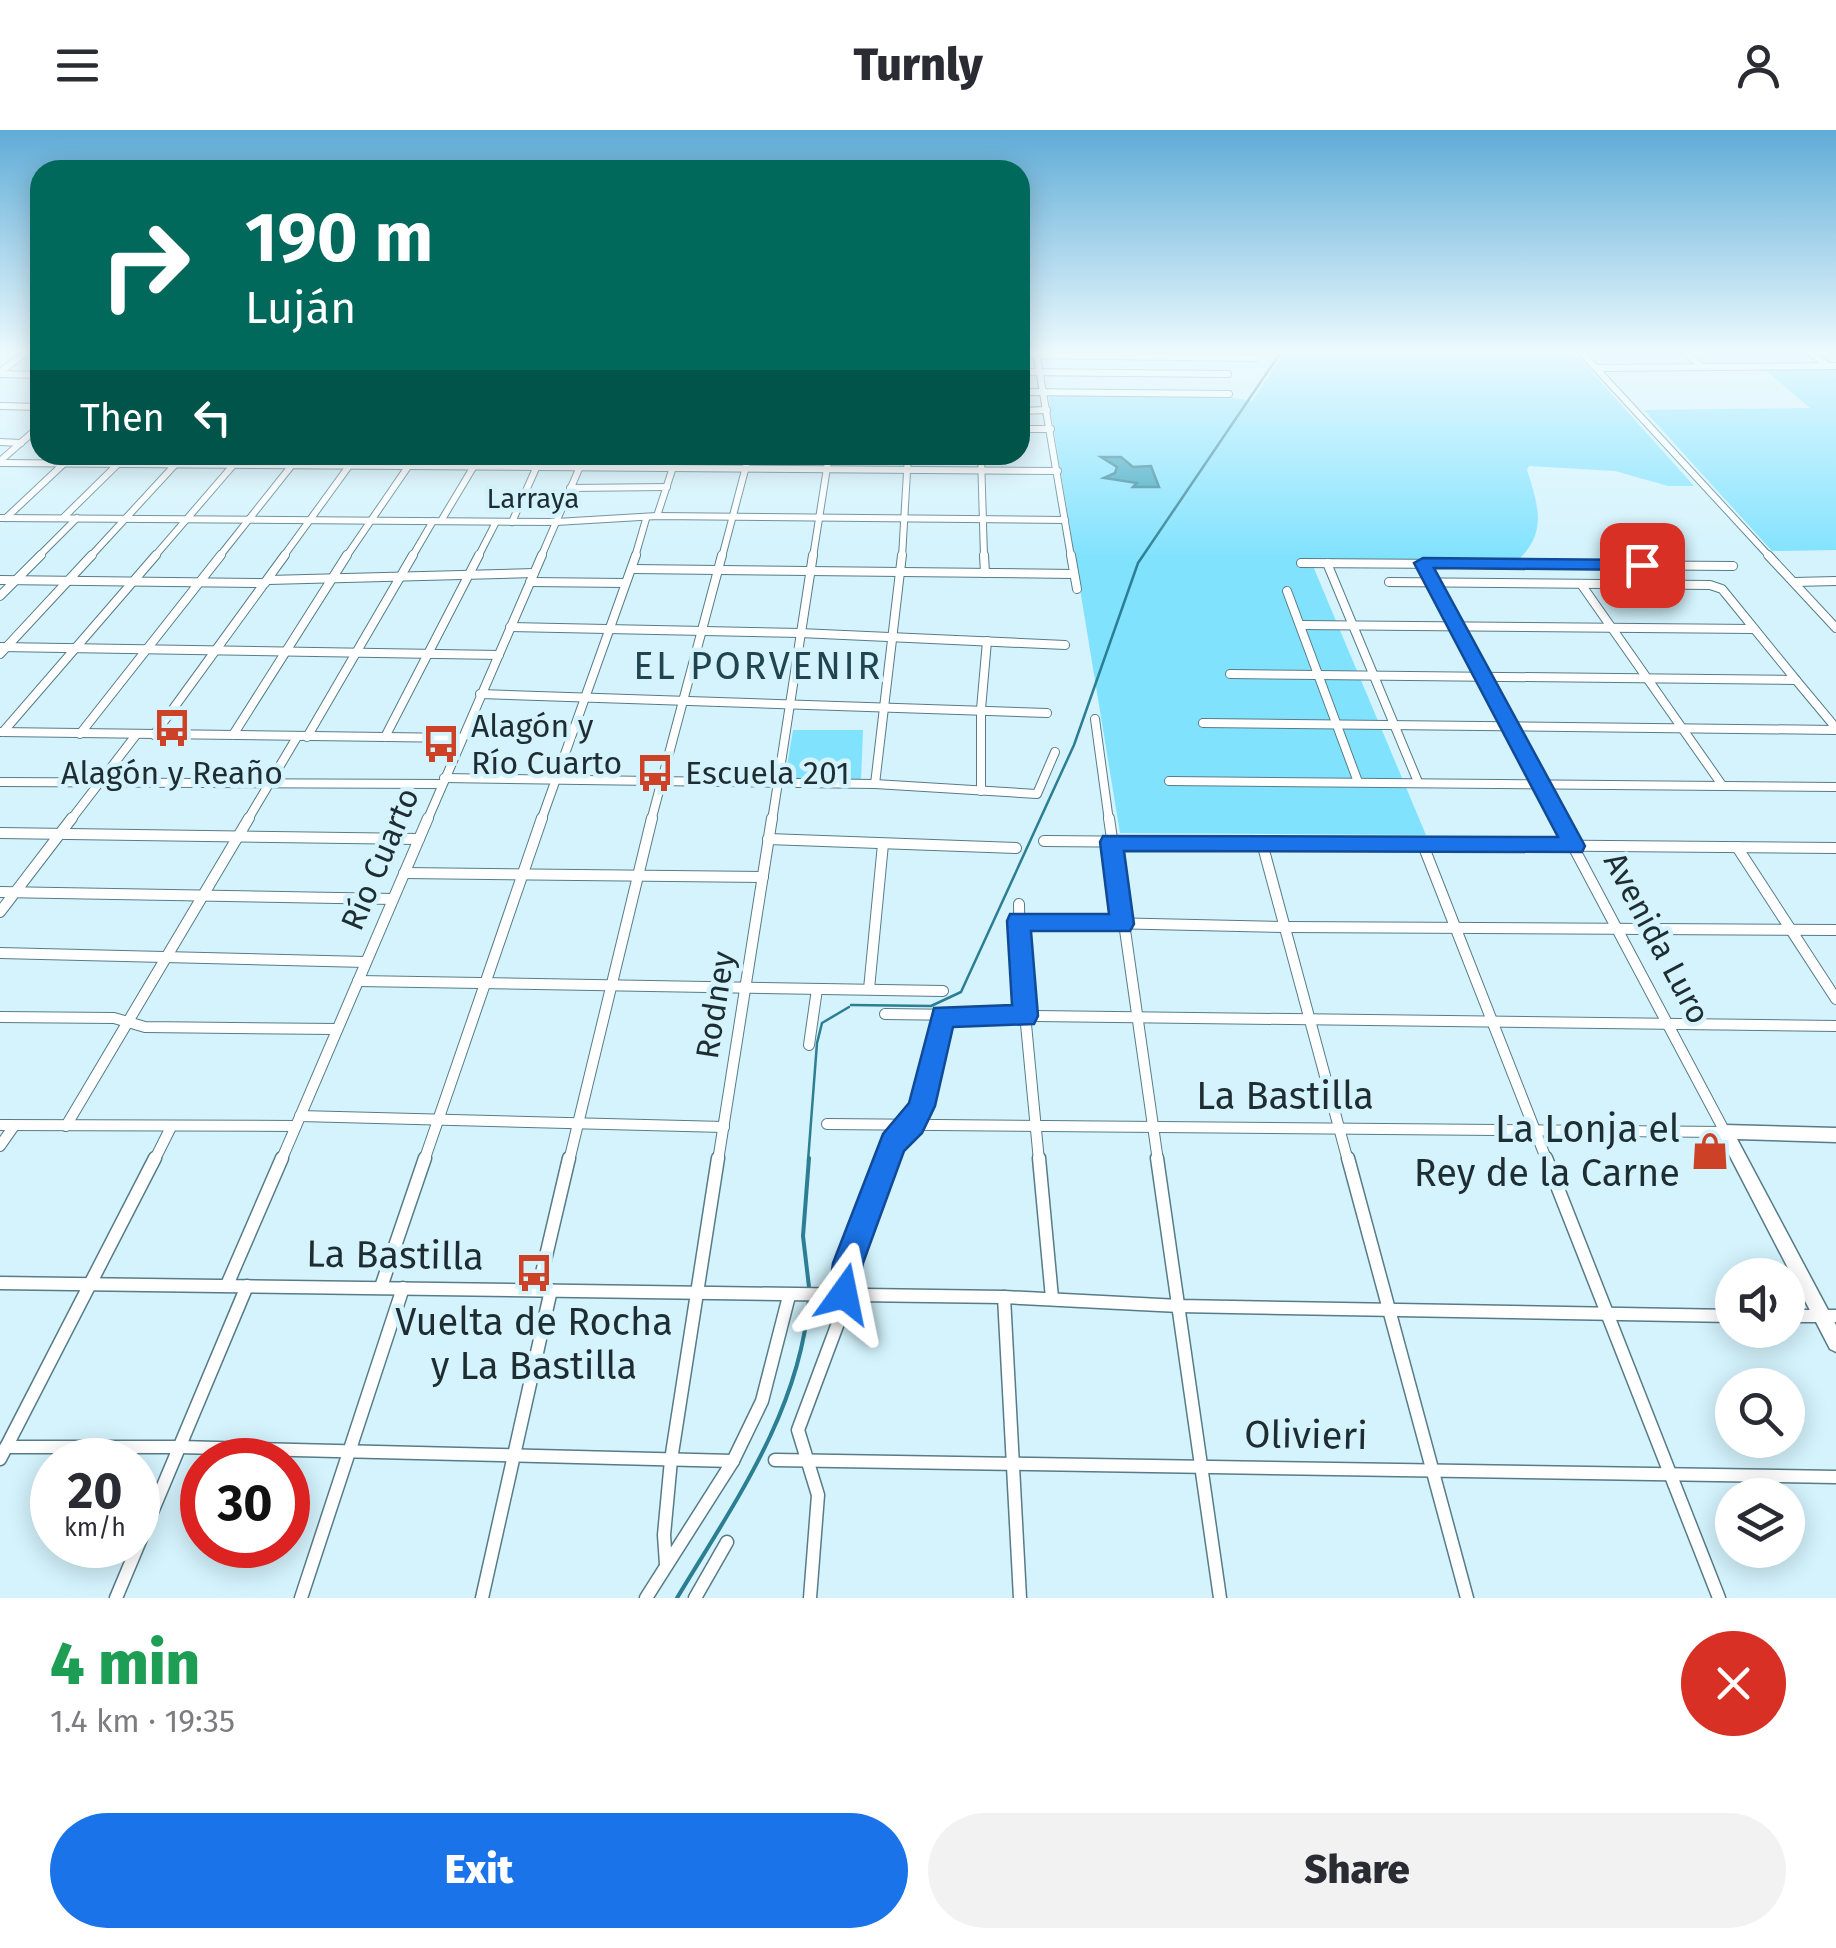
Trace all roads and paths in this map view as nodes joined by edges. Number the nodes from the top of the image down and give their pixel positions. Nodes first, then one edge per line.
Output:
1 (1049, 421) edge
2 (1645, 421) edge
3 (1030, 429) edge
4 (1051, 429) junction
5 (30, 434) edge
6 (0, 442) edge
7 (21, 442) junction
8 (0, 462) edge
9 (30, 462) edge
10 (62, 465) edge
11 (118, 465) edge
12 (175, 465) edge
13 (233, 465) edge
14 (291, 465) edge
15 (349, 465) joint
16 (747, 465) edge
17 (828, 465) edge
18 (908, 465) edge
19 (982, 465) edge
20 (409, 466) junction
21 (471, 466) junction
22 (536, 466) junction
23 (526, 467) joint
24 (580, 467) junction
25 (673, 467) junction
26 (746, 468) junction
27 (827, 469) junction
28 (908, 470) junction
29 (982, 470) junction
30 (1058, 471) junction
31 (667, 487) junction
32 (570, 488) junction
33 (731, 516) junction
34 (651, 517) junction
35 (820, 517) junction
36 (64, 518) junction
37 (77, 518) junction
38 (127, 518) junction
39 (903, 518) junction
40 (986, 518) junction
41 (187, 519) junction
42 (2, 520) edge
43 (248, 520) junction
44 (310, 520) junction
45 (368, 520) junction
46 (1065, 520) junction
47 (437, 521) junction
48 (496, 522) junction
49 (512, 522) junction
50 (556, 522) junction
51 (1301, 563) dead end
52 (1326, 563) junction
53 (1423, 563) junction
54 (1733, 566) dead end
55 (632, 569) junction
56 (717, 570) junction
57 (810, 572) junction
58 (901, 572) junction
59 (985, 573) junction
60 (468, 574) junction
61 (1074, 574) junction
62 (400, 576) junction
63 (335, 577) junction
64 (532, 578) junction
65 (0, 580) edge
66 (16, 580) junction
67 (1836, 581) edge
68 (66, 582) junction
69 (266, 582) junction
70 (1389, 582) dead end
71 (1434, 582) junction
72 (1795, 582) junction
73 (134, 583) junction
74 (625, 583) junction
75 (199, 584) junction
76 (1581, 584) junction
77 (1077, 589) dead end
78 (1287, 590) dead end
79 (0, 596) edge
80 (1301, 625) junction
81 (1354, 626) junction
82 (1458, 626) junction
83 (510, 627) junction
84 (1612, 628) junction
85 (1836, 628) edge
86 (1754, 629) junction
87 (608, 630) junction
88 (703, 630) junction
89 (800, 633) junction
90 (894, 636) junction
91 (987, 641) junction
92 (1066, 645) dead end
93 (75, 648) junction
94 (147, 648) junction
95 (2, 650) edge
96 (216, 650) junction
97 (287, 651) junction
98 (357, 652) junction
99 (428, 653) junction
100 (500, 655) junction
101 (1230, 674) dead end
102 (1318, 676) junction
103 (1375, 676) junction
104 (1484, 676) junction
105 (1647, 678) junction
106 (1796, 680) junction
107 (480, 694) junction
108 (584, 696) junction
109 (683, 699) junction
110 (790, 702) junction
111 (882, 704) junction
112 (981, 709) junction
113 (1047, 713) dead end
114 (1095, 719) dead end
115 (1203, 723) dead end
116 (1338, 725) junction
117 (1397, 726) junction
118 (1511, 727) junction
119 (1682, 729) junction
120 (1836, 729) edge
121 (1, 732) edge
122 (80, 734) junction
123 (136, 734) junction
124 (154, 735) junction
125 (233, 735) junction
126 (385, 736) junction
127 (302, 737) junction
128 (461, 738) junction
129 (1055, 752) dead end
130 (557, 780) junction
131 (1168, 780) dead end
132 (443, 781) junction
133 (0, 782) edge
134 (99, 782) junction
135 (1358, 782) junction
136 (1418, 782) junction
137 (661, 783) junction
138 (1541, 783) junction
139 (269, 784) junction
140 (775, 784) junction
141 (875, 784) junction
142 (1722, 785) junction
143 (1836, 787) edge
144 (980, 791) junction
145 (0, 833) edge
146 (61, 834) junction
147 (238, 835) junction
148 (419, 839) junction
149 (768, 839) junction
150 (1044, 841) dead end
151 (1111, 842) junction
152 (1262, 843) junction
153 (883, 844) junction
154 (1423, 845) junction
155 (1574, 846) junction
156 (1737, 847) junction
157 (1016, 848) dead end
158 (1836, 848) edge
159 (404, 873) junction
160 (525, 874) junction
161 (636, 876) junction
162 (763, 878) junction
163 (0, 892) edge
164 (16, 892) junction
165 (204, 894) junction
166 (393, 899) junction
167 (1019, 904) dead end
168 (0, 912) edge
169 (1018, 921) junction
170 (1122, 924) junction
171 (1285, 927) junction
172 (1456, 928) junction
173 (1618, 928) junction
174 (1790, 930) junction
175 (1836, 930) edge
176 (0, 953) edge
177 (167, 957) junction
178 (366, 962) junction
179 (358, 981) junction
180 (487, 983) junction
181 (611, 987) junction
182 (746, 988) junction
183 (817, 988) junction
184 (868, 989) junction
185 (942, 990) dead end
186 (1836, 1000) edge
187 (885, 1014) dead end
188 (943, 1016) junction
189 (1025, 1016) junction
190 (1138, 1017) junction
191 (0, 1018) edge
192 (1312, 1019) junction
193 (129, 1022) junction
194 (1491, 1022) junction
195 (1669, 1024) junction
196 (1836, 1026) edge
197 (336, 1029) junction
198 (809, 1045) dead end
199 (298, 1121) junction
200 (439, 1121) junction
201 (580, 1123) junction
202 (826, 1124) dead end
203 (912, 1124) junction
204 (1038, 1125) junction
205 (0, 1126) edge
206 (14, 1126) junction
207 (66, 1126) junction
208 (724, 1126) junction
209 (171, 1127) junction
210 (1154, 1127) junction
211 (1342, 1129) junction
212 (1533, 1130) junction
213 (1725, 1132) junction
214 (1836, 1134) edge
215 (0, 1146) edge
216 (0, 1284) edge
217 (227, 1285) junction
218 (92, 1286) junction
219 (247, 1286) junction
220 (381, 1287) junction
221 (404, 1288) junction
222 (545, 1290) junction
223 (697, 1294) junction
224 (844, 1294) junction
225 (790, 1296) junction
226 (1004, 1296) junction
227 (1052, 1298) junction
228 (1179, 1306) junction
229 (1390, 1311) junction
230 (1606, 1315) junction
231 (1715, 1316) edge
232 (1829, 1316) edge
233 (1836, 1343) edge
234 (179, 1447) junction
235 (3, 1453) edge
236 (348, 1454) junction
237 (516, 1456) junction
238 (671, 1460) junction
239 (775, 1460) dead end
240 (733, 1461) junction
241 (808, 1462) junction
242 (1012, 1465) junction
243 (1202, 1466) junction
244 (1433, 1469) junction
245 (1671, 1476) junction
246 (1836, 1477) edge
247 (728, 1542) dead end
248 (666, 1564) junction
249 (116, 1598) edge
250 (301, 1598) edge
251 (482, 1598) edge
252 (646, 1598) edge
253 (694, 1598) edge
254 (810, 1598) edge
255 (1020, 1598) edge
256 (1220, 1598) edge
257 (1467, 1598) edge
258 (1719, 1598) edge

1 - 4 street
2 - 72 street
3 - 4 street
4 - 30 street
5 - 7 street
6 - 7 street
7 - 8 street
8 - 9 street
10 - 42 street
11 - 36 street
12 - 38 street
13 - 41 street
14 - 43 street
15 - 20 street
15 - 44 street
16 - 26 street
17 - 27 street, Rodney
18 - 28 street
19 - 29 street
20 - 21 street
20 - 45 street
21 - 23 street
21 - 47 street
22 - 23 street
22 - 24 street
22 - 49 street
24 - 25 street
24 - 32 street, Río Cuarto
25 - 26 street
25 - 31 street
26 - 27 street
26 - 33 street
27 - 28 street
27 - 35 street, Rodney
28 - 29 street
28 - 39 street
29 - 30 street
29 - 40 street
30 - 46 street
31 - 32 street
31 - 34 street
32 - 50 street, Río Cuarto
33 - 34 street, Larraya
33 - 35 street, Larraya
33 - 56 street
34 - 50 street, Larraya
34 - 55 street
35 - 39 street, Larraya
35 - 57 street, Rodney
36 - 37 street, Larraya
36 - 42 street, Larraya
37 - 38 street, Larraya
37 - 66 street
38 - 41 street, Larraya
38 - 68 street
39 - 40 street, Larraya
39 - 58 street
40 - 46 street, Larraya
40 - 59 street
41 - 43 street, Larraya
41 - 73 street
43 - 44 street, Larraya
43 - 75 street
44 - 45 street, Larraya
44 - 69 street
45 - 47 street, Larraya
45 - 63 street
46 - 61 street
47 - 48 street, Larraya
47 - 62 street
48 - 49 street, Larraya
48 - 60 street
49 - 50 street, Larraya
50 - 64 street, Río Cuarto
51 - 52 street
52 - 53 street
52 - 81 street
53 - 54 street
53 - 71 street, Avenida Luro
55 - 56 street
55 - 74 street
56 - 57 street
56 - 88 street
57 - 58 street
57 - 89 street, Rodney
58 - 59 street
58 - 90 street
59 - 61 street
60 - 62 street
60 - 64 street
60 - 99 street
61 - 77 street
62 - 63 street
62 - 98 street
63 - 69 street
63 - 97 street
64 - 74 street
64 - 83 street, Río Cuarto
65 - 66 street
66 - 68 street
66 - 79 street
67 - 72 street
68 - 73 street
68 - 95 street
69 - 75 street
69 - 96 street
70 - 71 street
71 - 76 street
71 - 82 street, Avenida Luro
72 - 85 street
73 - 75 street
73 - 93 street
74 - 87 street
75 - 94 street
76 - 84 street
76 - 86 street
78 - 80 street
80 - 81 street
80 - 102 street
81 - 82 street
81 - 103 street
82 - 84 street
82 - 104 street, Avenida Luro
83 - 87 street
83 - 100 street, Río Cuarto
84 - 86 street
84 - 105 street
86 - 106 street
87 - 88 street
87 - 108 street
88 - 89 street
88 - 109 street
89 - 90 street
89 - 110 street, Rodney
90 - 91 street
90 - 111 street
91 - 92 street
91 - 112 street
93 - 94 street
93 - 95 street
93 - 121 street
94 - 96 street
94 - 122 street
96 - 97 street
96 - 124 street
97 - 98 street
97 - 125 street
98 - 99 street
98 - 127 street
99 - 100 street
99 - 126 street
100 - 107 street, Río Cuarto
101 - 102 street
102 - 103 street
102 - 116 street
103 - 104 street
103 - 117 street
104 - 105 street
104 - 118 street, Avenida Luro
105 - 106 street
105 - 119 street
106 - 120 street
107 - 108 street
107 - 128 street, Río Cuarto
108 - 109 street
108 - 130 street
109 - 110 street
109 - 137 street
110 - 111 street
110 - 140 street, Rodney
111 - 112 street
111 - 141 street
112 - 113 street
112 - 144 street
114 - 151 street
115 - 116 street
116 - 117 street
116 - 135 street
117 - 118 street
117 - 136 street
118 - 119 street
118 - 138 street, Avenida Luro
119 - 120 street
119 - 142 street
121 - 122 street
122 - 123 street
123 - 124 street
123 - 134 street
124 - 125 street
125 - 127 street
126 - 127 street
126 - 128 street
127 - 139 street
128 - 132 street, Río Cuarto
129 - 144 street
130 - 132 street
130 - 137 street
130 - 160 street
131 - 135 street
132 - 139 street
132 - 148 street, Río Cuarto
133 - 134 street
134 - 139 street
134 - 146 street
135 - 136 street
136 - 138 street
137 - 140 street
137 - 161 street
138 - 142 street
138 - 155 street, Avenida Luro
139 - 147 street
140 - 141 street
140 - 149 street, Rodney
141 - 144 street
142 - 143 street
145 - 146 street
146 - 147 street
146 - 164 street
147 - 148 street
147 - 165 street
148 - 159 street, Río Cuarto
149 - 153 street
149 - 162 street, Rodney
150 - 151 street
151 - 152 street
151 - 170 street
152 - 154 street
152 - 171 street
153 - 157 street
153 - 184 street
154 - 155 street
154 - 172 street
155 - 156 street
155 - 173 street, Avenida Luro
156 - 158 street
156 - 174 street
159 - 160 street
159 - 166 street, Río Cuarto
160 - 161 street
160 - 180 street
161 - 162 street
161 - 181 street
162 - 182 street, Rodney
163 - 164 street
164 - 165 street
164 - 168 street
165 - 166 street
165 - 177 street
166 - 178 street, Río Cuarto
167 - 169 street
169 - 170 street
169 - 189 street
170 - 171 street
170 - 190 street
171 - 172 street
171 - 192 street
172 - 173 street
172 - 194 street
173 - 174 street
173 - 195 street, Avenida Luro
174 - 175 street
174 - 186 street
176 - 177 street
177 - 178 street
177 - 193 street
178 - 179 street, Río Cuarto
179 - 180 street
179 - 197 street, Río Cuarto
180 - 181 street
180 - 200 street
181 - 182 street
181 - 201 street
182 - 183 street
182 - 208 street, Rodney
183 - 184 street
183 - 198 street
184 - 185 street
187 - 188 street
188 - 189 street
188 - 203 street
189 - 190 street
189 - 204 street
190 - 192 street
190 - 210 street
191 - 193 street
192 - 194 street
192 - 211 street
193 - 197 street
193 - 207 street
194 - 195 street
194 - 212 street
195 - 196 street
195 - 213 street, Avenida Luro
197 - 199 street, Río Cuarto
199 - 200 street
199 - 209 street
199 - 217 street, Río Cuarto
200 - 201 street
200 - 220 street
201 - 208 street
201 - 222 street
202 - 203 street
203 - 204 street
203 - 224 street
204 - 210 street
204 - 227 street
205 - 206 street
206 - 207 street
206 - 215 street
207 - 209 street
208 - 223 street, Rodney
209 - 218 street
210 - 211 street, La Bastilla
210 - 228 street
211 - 212 street, La Bastilla
211 - 229 street
212 - 213 street, La Bastilla
212 - 230 street
213 - 214 street, La Bastilla
213 - 232 street, Avenida Luro
216 - 218 street, La Bastilla
217 - 218 street, La Bastilla
217 - 219 street, La Bastilla
218 - 235 street
219 - 220 street, La Bastilla
219 - 234 street
220 - 221 street, La Bastilla
221 - 222 street, La Bastilla
221 - 236 street
222 - 223 street, La Bastilla
222 - 237 street
223 - 225 street, La Bastilla
223 - 238 street, Rodney
224 - 225 street
224 - 226 street
224 - 241 street
225 - 240 street
226 - 227 street
226 - 242 street
227 - 228 street
228 - 229 street
228 - 243 street
229 - 230 street
229 - 244 street
230 - 231 street
230 - 245 street
232 - 233 street, Avenida Luro
234 - 235 street
234 - 236 street
234 - 249 street
236 - 237 street
236 - 250 street
237 - 238 street
237 - 251 street
238 - 240 street
238 - 248 street, Rodney
239 - 241 street, Olivieri
240 - 248 street
241 - 242 street, Olivieri
241 - 254 street
242 - 243 street, Olivieri
242 - 255 street
243 - 244 street, Olivieri
243 - 256 street
244 - 245 street, Olivieri
244 - 257 street
245 - 246 street, Olivieri
245 - 258 street
247 - 253 street
248 - 252 street

